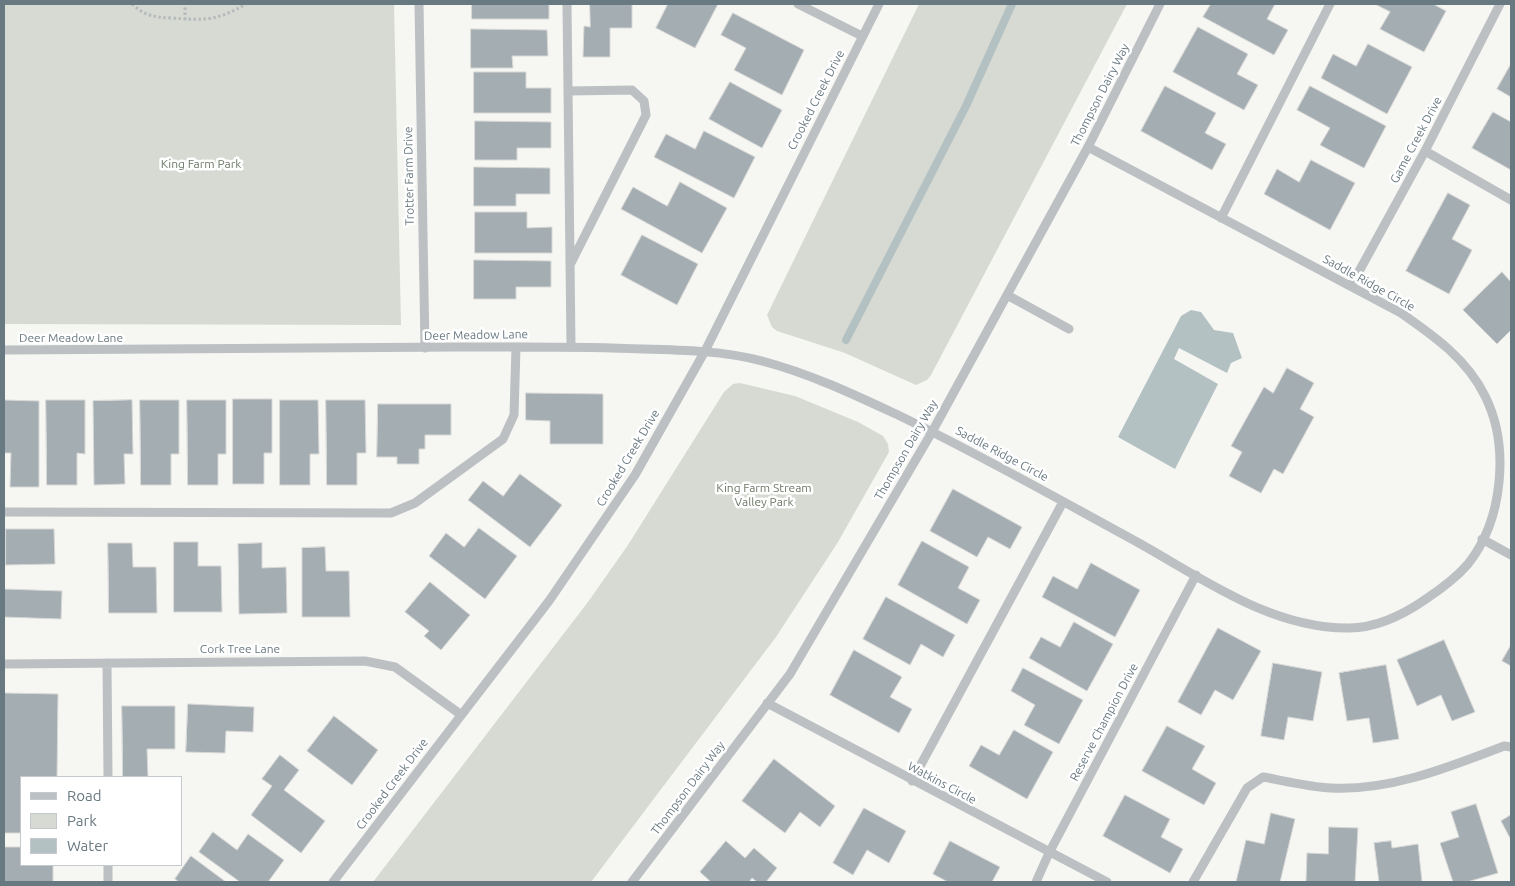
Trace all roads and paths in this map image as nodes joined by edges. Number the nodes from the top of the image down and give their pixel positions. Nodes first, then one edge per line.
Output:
1 (132, 4) edge
2 (186, 4) edge
3 (246, 4) edge
4 (419, 4) edge
5 (567, 4) edge
6 (798, 4) edge
7 (879, 4) edge
8 (1160, 4) edge
9 (1330, 4) edge
10 (1500, 4) edge
11 (185, 20) junction
12 (862, 36) junction
13 (568, 91) junction
14 (1088, 147) junction
15 (1425, 151) junction
16 (1511, 200) edge
17 (1222, 218) junction
18 (570, 264) junction
19 (1351, 286) junction
20 (1007, 295) junction
21 (1069, 329) dead end
22 (571, 346) junction
23 (516, 347) junction
24 (424, 348) junction
25 (4, 350) edge
26 (705, 351) junction
27 (932, 432) junction
28 (1063, 502) junction
29 (4, 512) edge
30 (1482, 539) junction
31 (1511, 555) edge
32 (1196, 575) junction
33 (107, 663) junction
34 (4, 664) edge
35 (767, 703) junction
36 (460, 714) junction
37 (1511, 746) edge
38 (108, 776) edge
39 (912, 781) junction
40 (1049, 853) junction
41 (108, 866) edge
42 (108, 882) edge
43 (333, 882) edge
44 (632, 882) edge
45 (1036, 882) edge
46 (1107, 882) edge
47 (1193, 882) edge

1 - 11 path
2 - 11 path
3 - 11 path
4 - 24 street, Trotter Farm Drive
5 - 13 street
6 - 12 street
7 - 12 street, Crooked Creek Drive
8 - 14 street, Thompson Dairy Way
9 - 17 street
10 - 15 street, Game Creek Drive
12 - 26 street, Crooked Creek Drive
13 - 18 street
13 - 18 street
14 - 17 street, Saddle Ridge Circle
14 - 20 street, Thompson Dairy Way
15 - 16 street
15 - 19 street, Game Creek Drive
17 - 19 street, Saddle Ridge Circle
18 - 22 street
19 - 30 street, Saddle Ridge Circle
20 - 21 street
20 - 27 street, Thompson Dairy Way
22 - 23 street, Deer Meadow Lane
22 - 26 street, Deer Meadow Lane
23 - 24 street, Deer Meadow Lane
23 - 29 street
24 - 25 street, Deer Meadow Lane
26 - 27 street, Deer Meadow Lane
26 - 36 street, Crooked Creek Drive
27 - 28 street, Saddle Ridge Circle
27 - 35 street, Thompson Dairy Way
28 - 32 street, Saddle Ridge Circle
28 - 39 street
30 - 31 street
30 - 32 street, Saddle Ridge Circle
32 - 40 street, Reserve Champion Drive
33 - 34 street, Cork Tree Lane
33 - 36 street, Cork Tree Lane
33 - 38 street
35 - 39 street, Watkins Circle
35 - 44 street, Thompson Dairy Way
36 - 43 street, Crooked Creek Drive
37 - 47 street
39 - 40 street, Watkins Circle
40 - 45 street, Reserve Champion Drive
40 - 46 street, Watkins Circle
41 - 42 street

